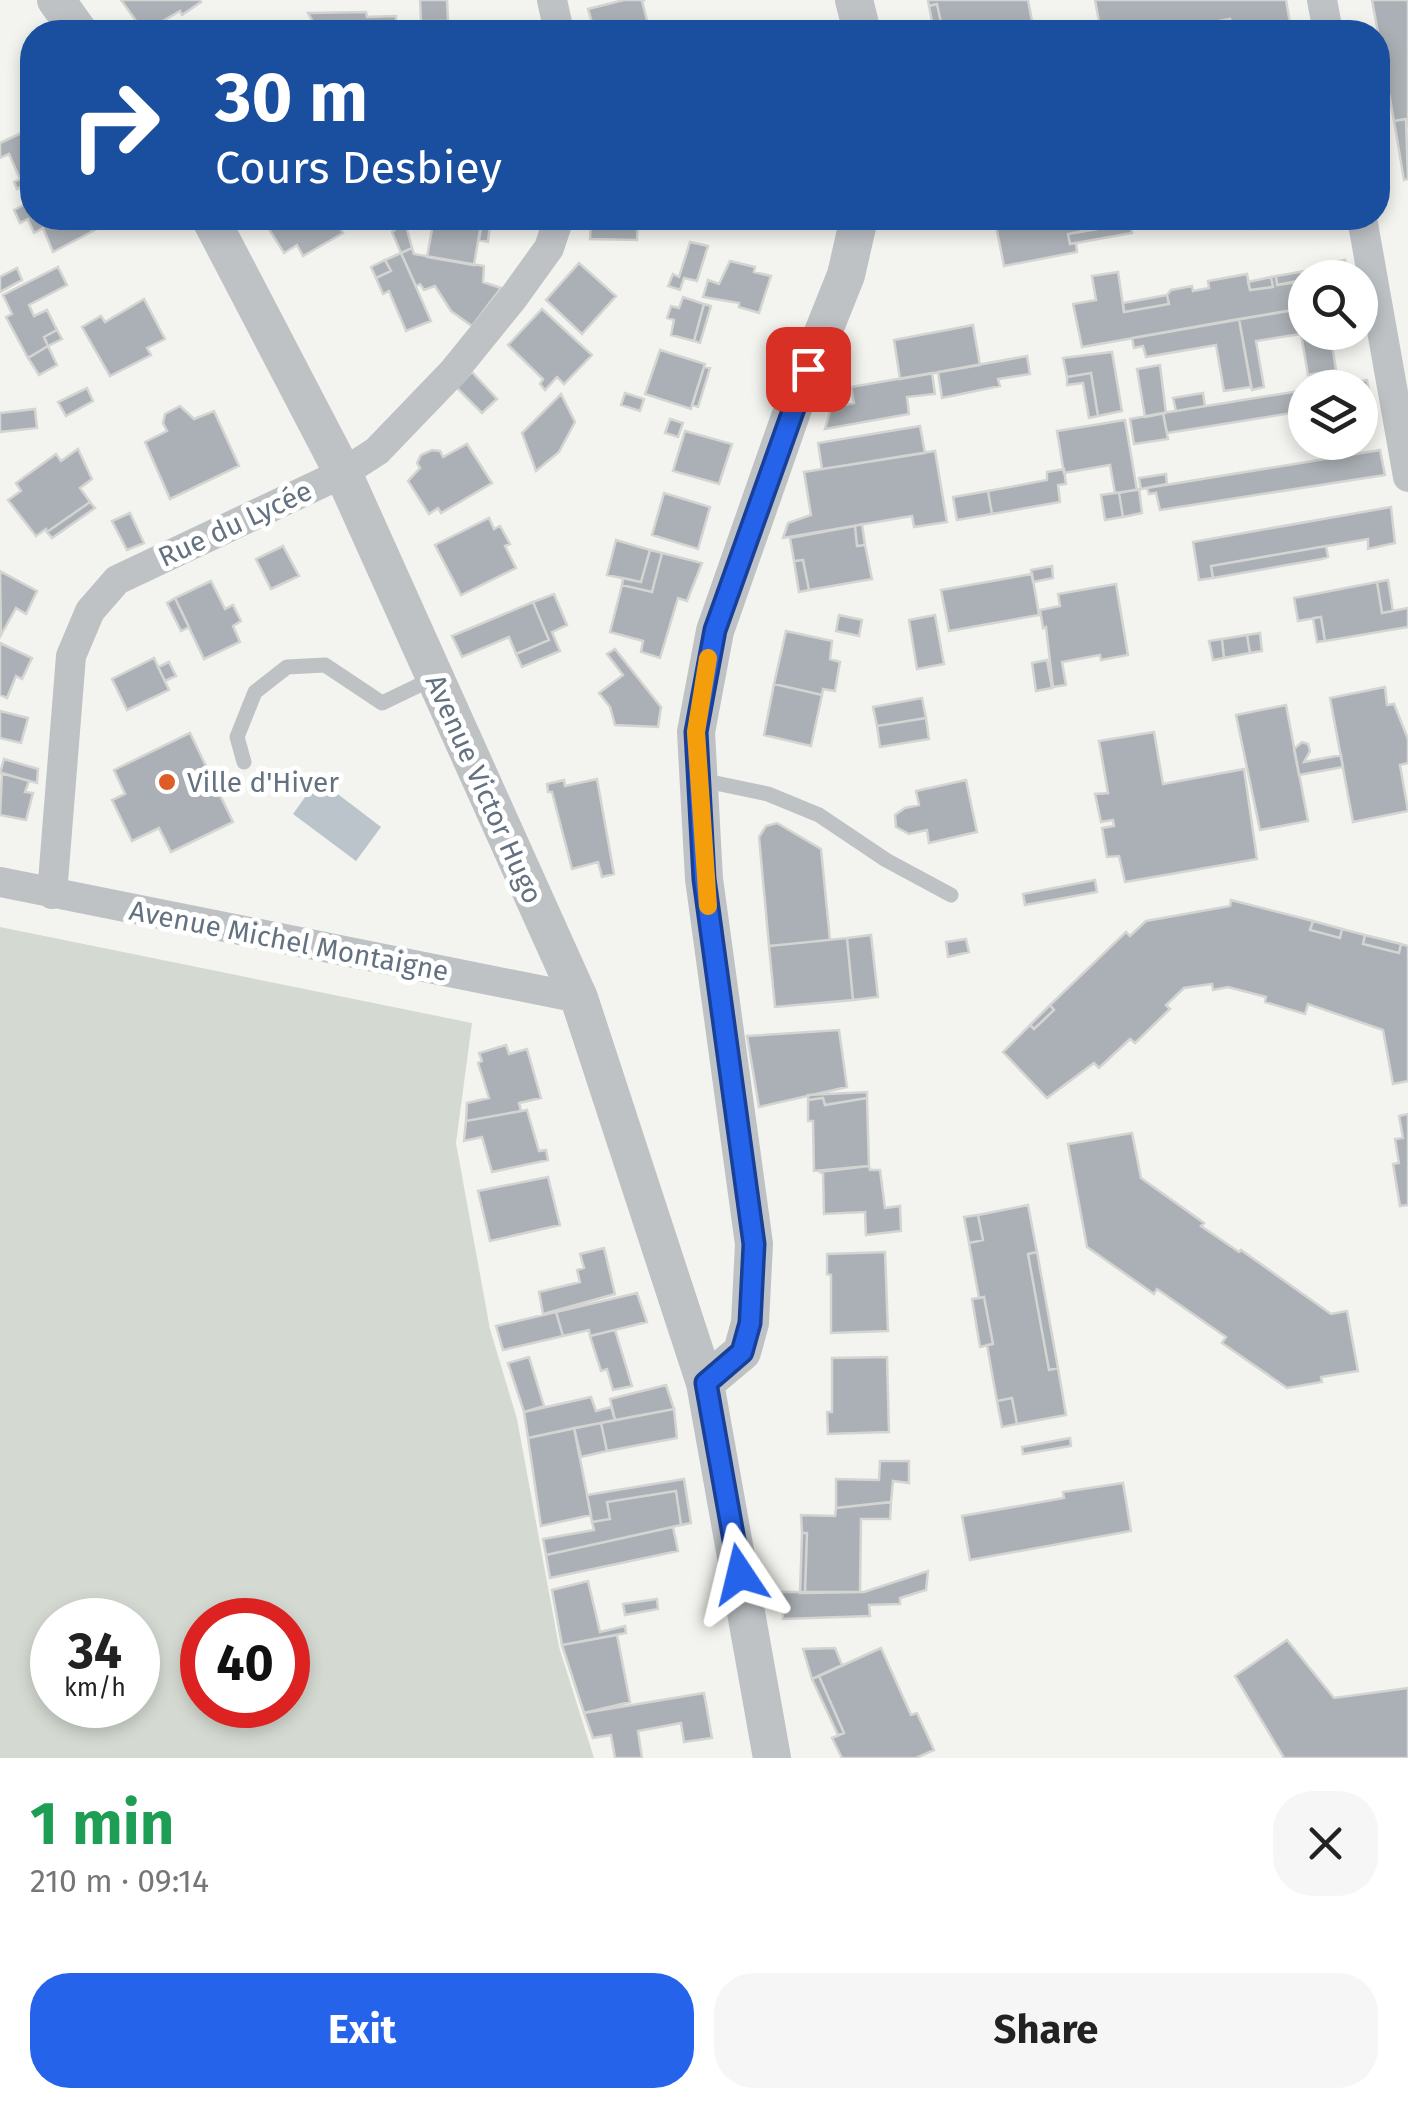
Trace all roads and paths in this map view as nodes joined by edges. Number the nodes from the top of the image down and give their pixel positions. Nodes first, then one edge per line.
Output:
1 (216, 230) edge
2 (555, 230) edge
3 (856, 230) edge
4 (1364, 230) edge
5 (343, 472) junction
6 (1408, 477) edge
7 (434, 678) junction
8 (244, 762) dead end
9 (698, 779) junction
10 (0, 882) edge
11 (52, 894) junction
12 (951, 895) dead end
13 (578, 998) junction
14 (706, 1383) junction
15 (772, 1758) edge

1 - 5 street, Avenue Victor Hugo
2 - 5 street, Rue du Lycée
3 - 9 street
4 - 6 street
5 - 7 street, Avenue Victor Hugo
5 - 11 street, Rue du Lycée
7 - 8 lane
7 - 13 street, Avenue Victor Hugo
9 - 12 lane
9 - 14 street
10 - 11 street, Avenue Michel Montaigne
11 - 13 street, Avenue Michel Montaigne
13 - 14 street, Avenue Victor Hugo
14 - 15 street, Avenue Victor Hugo

